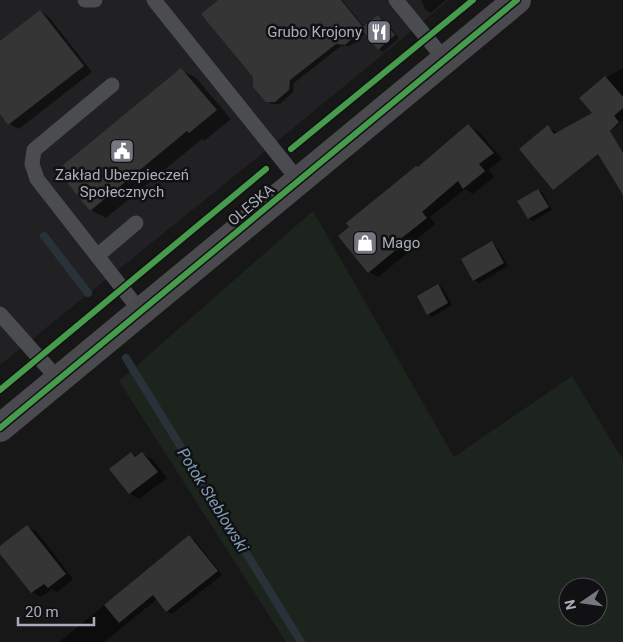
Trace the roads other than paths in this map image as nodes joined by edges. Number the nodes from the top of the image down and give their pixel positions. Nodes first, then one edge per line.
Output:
1 (85, 0) edge
2 (95, 0) edge
3 (154, 0) edge
4 (396, 0) edge
5 (517, 0) edge
6 (445, 60) junction
7 (112, 85) dead end
8 (299, 181) junction
9 (136, 223) dead end
10 (97, 256) junction
11 (141, 312) junction
12 (0, 314) edge
13 (58, 379) junction
14 (0, 428) edge

1 - 2 lane
3 - 8 lane
4 - 6 lane
5 - 6 street, OLESKA
6 - 8 street, OLESKA
7 - 10 lane
8 - 11 street, OLESKA
9 - 10 lane
10 - 11 lane
11 - 13 street, OLESKA
12 - 13 lane
13 - 14 street, OLESKA

